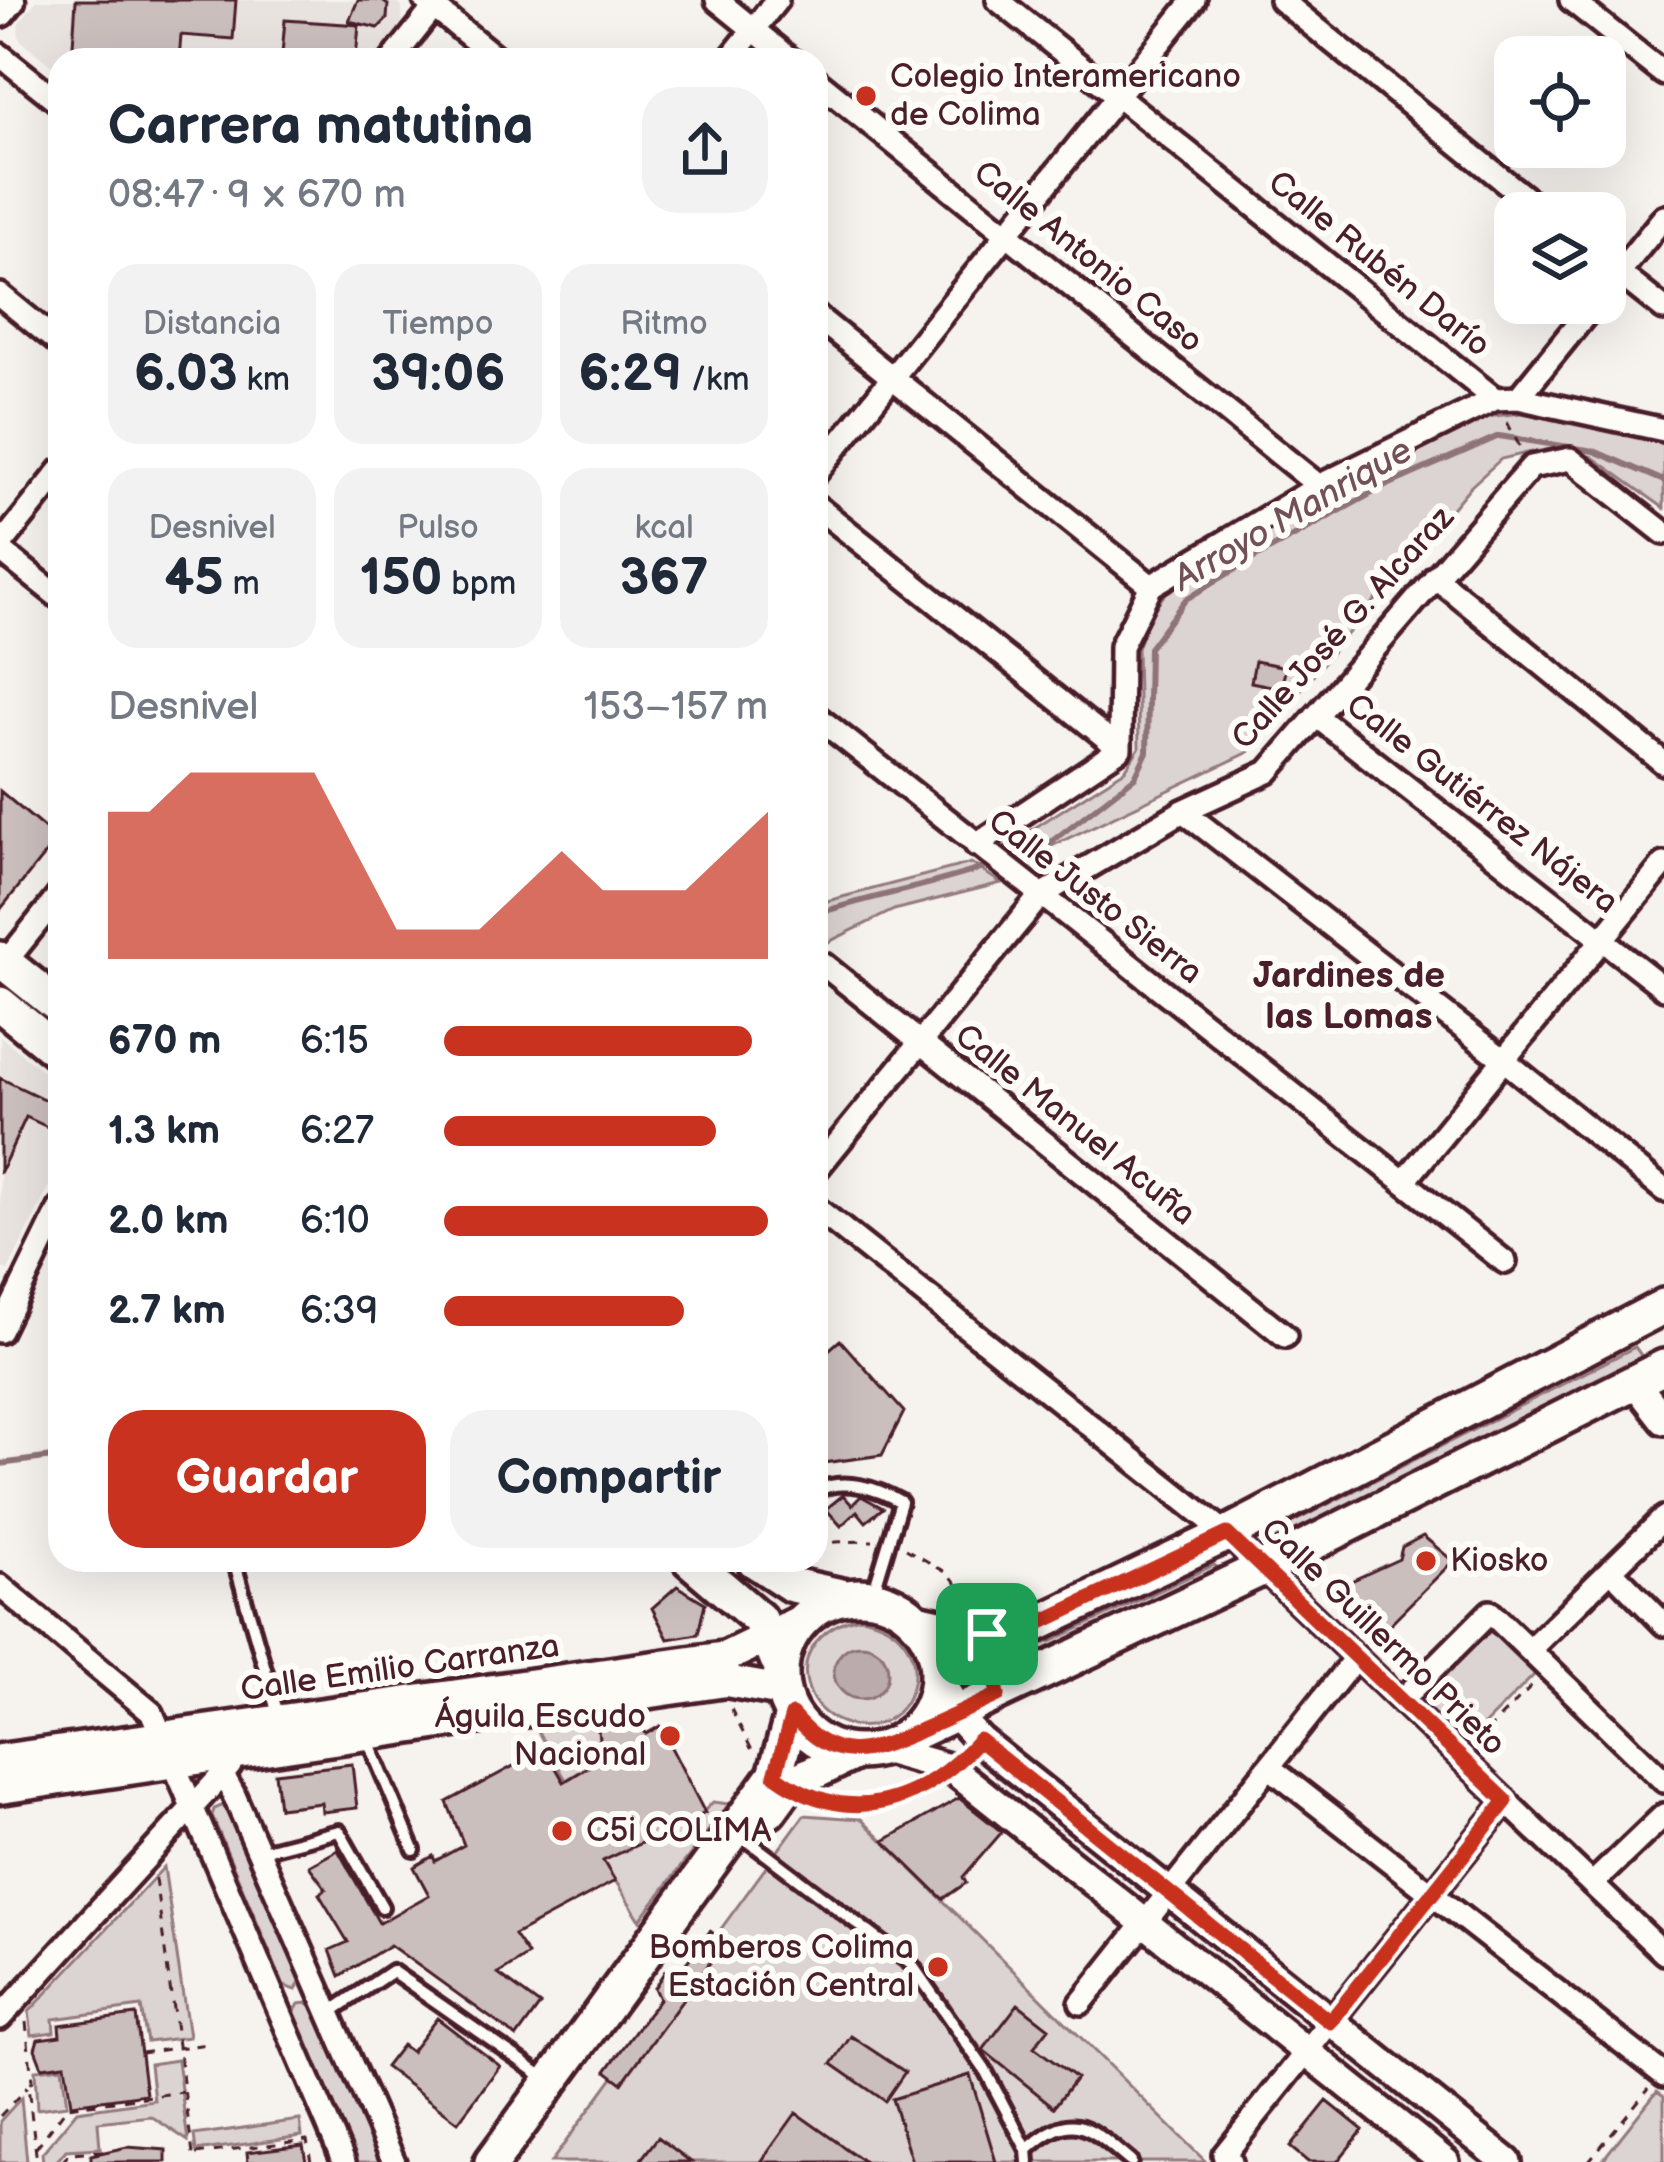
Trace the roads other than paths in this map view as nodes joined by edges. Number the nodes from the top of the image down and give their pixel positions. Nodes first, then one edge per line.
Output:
1 (9, 0) edge
2 (717, 0) edge
3 (777, 0) edge
4 (998, 0) edge
5 (1194, 0) edge
6 (1280, 0) edge
7 (1571, 0) edge
8 (433, 2) edge
9 (0, 11) edge
10 (753, 29) junction
11 (400, 48) edge
12 (486, 48) edge
13 (738, 48) edge
14 (776, 48) edge
15 (0, 55) edge
16 (1664, 74) edge
17 (828, 90) edge
18 (48, 94) edge
19 (1118, 96) junction
20 (1518, 192) edge
21 (1664, 217) edge
22 (1007, 234) junction
23 (1626, 258) edge
24 (1626, 285) edge
25 (0, 295) edge
26 (1664, 310) edge
27 (1575, 324) edge
28 (828, 326) edge
29 (48, 334) edge
30 (892, 377) junction
31 (1506, 399) junction
32 (1664, 430) edge
33 (828, 458) edge
34 (48, 486) edge
35 (1319, 486) junction
36 (828, 516) edge
37 (1664, 533) edge
38 (0, 548) edge
39 (1435, 577) junction
40 (1151, 586) junction
41 (48, 588) edge
42 (1316, 716) junction
43 (828, 726) edge
44 (1120, 749) junction
45 (1664, 763) edge
46 (1183, 811) junction
47 (980, 848) junction
48 (1664, 864) edge
49 (1032, 890) junction
50 (48, 908) edge
51 (1602, 940) junction
52 (2, 963) edge
53 (828, 968) edge
54 (1664, 988) edge
55 (48, 997) edge
56 (0, 1004) edge
57 (48, 1043) edge
58 (923, 1045) junction
59 (1504, 1060) junction
60 (828, 1156) edge
61 (1404, 1182) junction
62 (1664, 1190) edge
63 (828, 1218) edge
64 (48, 1227) edge
65 (1505, 1262) dead end
66 (8, 1292) edge
67 (1664, 1306) edge
68 (0, 1330) edge
69 (1285, 1336) dead end
70 (1650, 1376) edge
71 (1664, 1420) edge
72 (828, 1485) edge
73 (1664, 1518) edge
74 (1227, 1534) junction
75 (1263, 1568) junction
76 (1611, 1570) junction
77 (237, 1572) edge
78 (705, 1572) edge
79 (772, 1572) edge
80 (0, 1586) edge
81 (859, 1597) junction
82 (917, 1622) junction
83 (1664, 1624) edge
84 (1529, 1650) junction
85 (1356, 1657) junction
86 (938, 1669) junction
87 (780, 1678) junction
88 (1402, 1701) junction
89 (956, 1715) junction
90 (280, 1722) junction
91 (366, 1735) junction
92 (177, 1745) junction
93 (881, 1746) junction
94 (0, 1760) edge
95 (227, 1761) junction
96 (1269, 1767) junction
97 (781, 1780) junction
98 (1664, 1781) edge
99 (0, 1788) edge
100 (1506, 1801) junction
101 (194, 1805) junction
102 (1664, 1815) edge
103 (747, 1840) junction
104 (414, 1850) dead end
105 (258, 1852) junction
106 (1592, 1884) junction
107 (1168, 1893) junction
108 (1432, 1894) junction
109 (382, 1907) dead end
110 (1145, 1923) junction
111 (1664, 1952) edge
112 (316, 1988) junction
113 (1081, 2003) dead end
114 (278, 2004) junction
115 (328, 2014) junction
116 (0, 2018) edge
117 (1330, 2022) junction
118 (1306, 2051) junction
119 (1663, 2073) edge
120 (550, 2082) junction
121 (1028, 2156) edge
122 (1227, 2158) edge
123 (344, 2162) edge
124 (394, 2162) edge
125 (492, 2162) edge
126 (515, 2162) edge
127 (1132, 2162) edge
128 (1445, 2162) edge
129 (1507, 2162) edge

1 - 9 main road
2 - 10 street
3 - 10 street
4 - 19 street, Calle Rubén Darío
5 - 19 street
6 - 20 street
7 - 16 street
8 - 11 street
8 - 12 street
10 - 13 street
10 - 14 street
15 - 18 street
17 - 22 street, Calle Antonio Caso
19 - 22 street
19 - 31 street, Calle Rubén Darío
21 - 23 street
22 - 30 street
22 - 35 street, Calle Antonio Caso
24 - 26 street
25 - 29 street
27 - 31 street
28 - 30 street
30 - 33 street
30 - 40 street
31 - 32 street
31 - 35 street
34 - 38 street
35 - 40 street
36 - 44 street
37 - 39 street, Calle José G. Alcaraz
38 - 41 street
39 - 42 street, Calle José G. Alcaraz
39 - 45 street
40 - 44 street
42 - 46 street, Calle José G. Alcaraz
42 - 51 street, Calle Gutiérrez Nájera
43 - 47 street, Calle Justo Sierra
44 - 47 street
46 - 49 street, Calle José G. Alcaraz
46 - 59 street
47 - 49 street, Calle Justo Sierra
48 - 51 street
49 - 58 street, Calle José G. Alcaraz
49 - 61 street, Calle Justo Sierra
50 - 52 street
51 - 54 street, Calle Gutiérrez Nájera
51 - 59 street
52 - 55 main road
53 - 58 street, Calle Manuel Acuña
56 - 57 main road
58 - 60 street, Calle José G. Alcaraz
58 - 69 street, Calle Manuel Acuña
59 - 61 street
59 - 62 street
61 - 65 street, Calle Justo Sierra
63 - 74 street, Calle Guillermo Prieto
64 - 66 street
66 - 68 street
67 - 74 main road
70 - 71 street
70 - 75 main road
72 - 81 lane
73 - 76 street
74 - 75 street, Calle Guillermo Prieto
74 - 82 main road
75 - 85 street, Calle Guillermo Prieto
75 - 89 main road
76 - 83 street
76 - 84 street
77 - 90 lane
78 - 87 main road
79 - 81 main road
80 - 92 street
81 - 82 main road
81 - 87 main road
82 - 86 main road
84 - 88 street
84 - 98 street
85 - 88 street, Calle Guillermo Prieto
85 - 96 street
86 - 89 street
86 - 93 main road
87 - 90 main road, Calle Emilio Carranza
87 - 91 main road, Calle Emilio Carranza
87 - 93 main road
87 - 97 main road
88 - 100 street, Calle Guillermo Prieto
89 - 93 main road
89 - 107 street
90 - 92 main road, Calle Emilio Carranza
91 - 95 main road, Calle Emilio Carranza
91 - 104 lane
92 - 94 main road, Calle Emilio Carranza
92 - 95 main road, Calle Emilio Carranza
92 - 99 main road, Calle Emilio Carranza
92 - 101 street
93 - 97 main road
93 - 110 street
95 - 101 street
95 - 105 street
96 - 107 street
96 - 108 street
97 - 103 main road
97 - 120 main road
100 - 106 street, Calle Guillermo Prieto
100 - 108 street
101 - 114 street
101 - 116 street
102 - 106 street
103 - 121 lane
103 - 126 main road
105 - 109 lane
105 - 112 street
106 - 111 street, Calle Guillermo Prieto
107 - 110 street
107 - 117 street
108 - 117 street
108 - 119 street
110 - 113 street
110 - 118 street
112 - 114 street
112 - 115 street
114 - 123 street
115 - 120 lane
115 - 124 street
117 - 118 street
117 - 129 street
118 - 122 street
118 - 128 street
120 - 125 main road
121 - 127 lane

